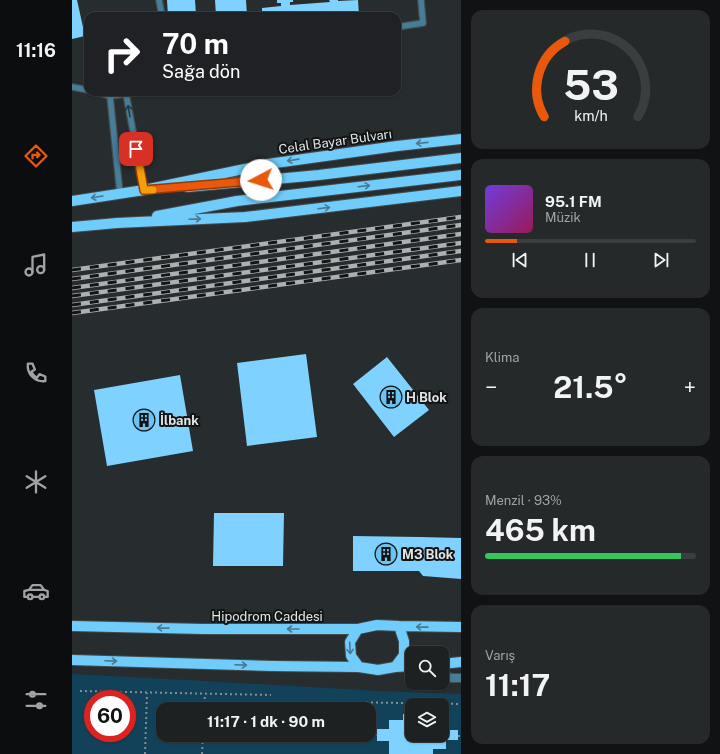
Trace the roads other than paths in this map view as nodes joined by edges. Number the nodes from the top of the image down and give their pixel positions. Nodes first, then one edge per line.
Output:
1 (158, 0) edge
2 (421, 0) edge
3 (161, 12) edge
4 (401, 26) edge
5 (72, 86) edge
6 (84, 89) edge
7 (110, 96) edge
8 (126, 96) edge
9 (461, 139) edge
10 (461, 158) edge
11 (461, 175) edge
12 (144, 190) junction
13 (461, 192) edge
14 (120, 194) junction
15 (72, 201) edge
16 (117, 223) junction
17 (72, 227) edge
18 (72, 626) edge
19 (399, 626) junction
20 (461, 627) edge
21 (358, 629) junction
22 (72, 660) edge
23 (461, 662) edge
24 (449, 663) edge
25 (405, 666) edge
26 (358, 667) junction
27 (395, 667) junction
28 (405, 669) edge
29 (449, 677) edge
30 (461, 678) edge

1 - 3 lane
2 - 4 lane
5 - 6 lane
7 - 14 lane
12 -> 8 lane
9 -> 12 main road, Celal Bayar Bulvarı
10 - 12 main road
16 -> 11 main road
12 - 14 main road, Celal Bayar Bulvarı
16 -> 13 main road
14 -> 15 main road, Celal Bayar Bulvarı
16 - 17 main road
21 -> 18 main road, Hipodrom Caddesi
20 -> 19 main road, Hipodrom Caddesi
19 - 21 main road, Hipodrom Caddesi
19 - 27 main road
21 -> 26 main road
22 -> 26 main road
23 - 24 main road
25 - 27 main road
26 - 27 main road
27 - 28 street
29 - 30 street

